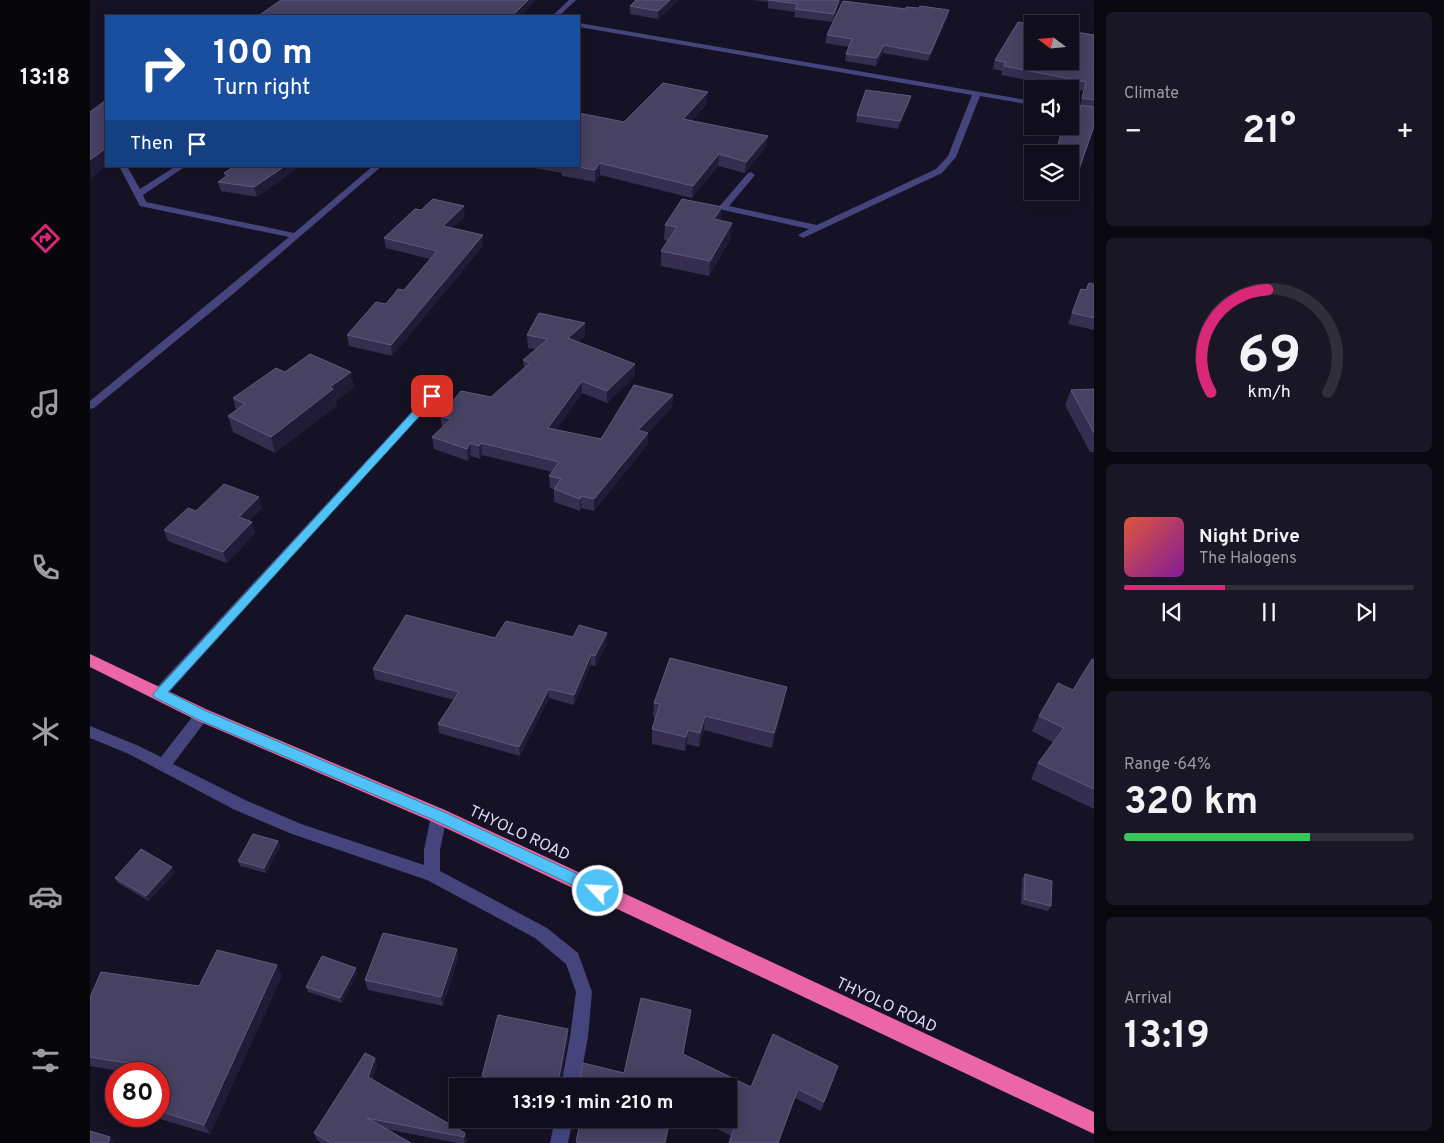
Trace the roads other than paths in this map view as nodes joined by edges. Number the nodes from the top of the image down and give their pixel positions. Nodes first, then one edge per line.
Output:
1 (573, 0) edge
2 (556, 15) edge
3 (580, 25) edge
4 (977, 94) junction
5 (1024, 102) edge
6 (1079, 110) edge
7 (1094, 113) edge
8 (124, 167) edge
9 (180, 167) edge
10 (377, 167) edge
11 (752, 175) edge
12 (138, 194) junction
13 (817, 228) junction
14 (803, 235) dead end
15 (296, 236) junction
16 (432, 396) dead end
17 (90, 406) edge
18 (90, 660) edge
19 (159, 694) junction
20 (202, 715) junction
21 (90, 732) edge
22 (164, 765) junction
23 (439, 816) junction
24 (432, 875) junction
25 (571, 1078) edge
26 (1094, 1123) edge
27 (562, 1128) edge
28 (559, 1143) edge

1 - 2 street
3 - 4 street
4 - 5 street
4 - 13 street
6 - 7 street
8 - 12 street
9 - 12 street
10 - 15 street
11 - 13 street
12 - 15 street
13 - 14 street
15 - 17 street
16 - 19 street
18 - 19 highway, THYOLO ROAD
19 - 20 highway, THYOLO ROAD
20 - 22 street
20 - 23 highway, THYOLO ROAD
21 - 22 street
22 - 24 street
23 - 24 street
23 - 26 highway, THYOLO ROAD
24 - 25 street
27 - 28 street

